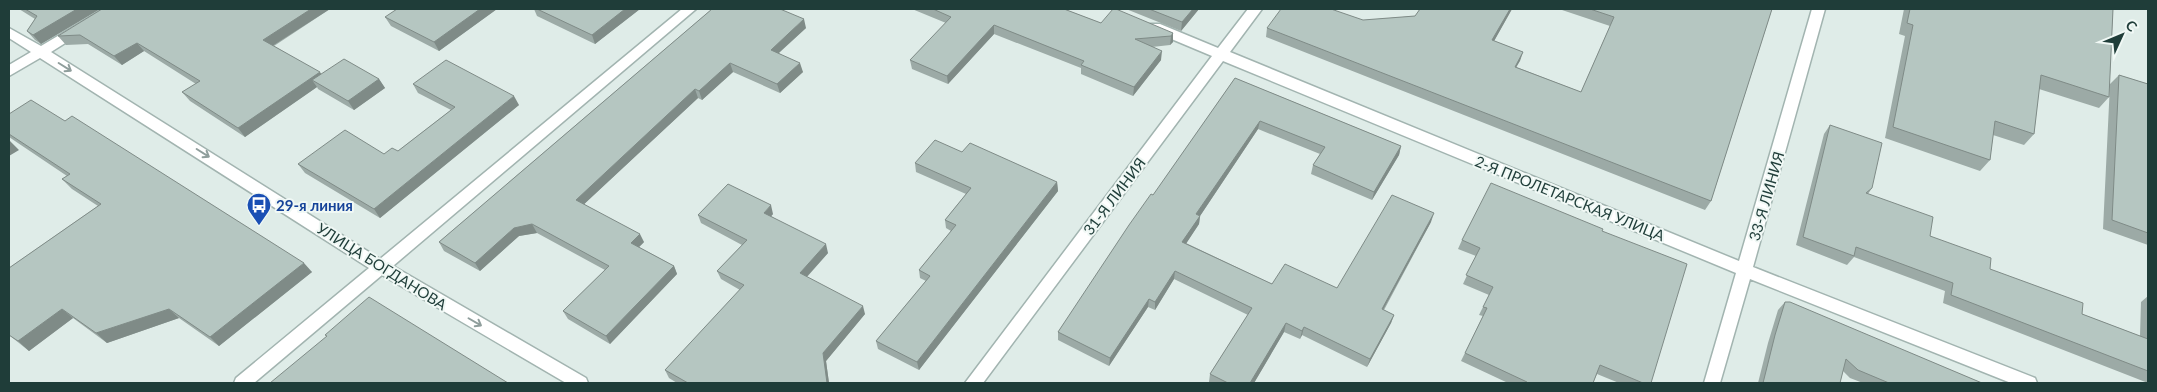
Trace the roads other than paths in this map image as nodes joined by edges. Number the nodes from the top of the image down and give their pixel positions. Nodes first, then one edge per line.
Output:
1 (112, 9) edge
2 (690, 9) edge
3 (1255, 9) edge
4 (1819, 9) edge
5 (1140, 20) edge
6 (9, 32) edge
7 (41, 51) junction
8 (1221, 54) junction
9 (9, 70) edge
10 (382, 267) junction
11 (1745, 270) junction
12 (242, 383) edge
13 (580, 383) edge
14 (974, 383) edge
15 (1712, 383) edge
16 (2028, 383) edge

1 - 7 street
2 - 10 street
3 - 8 street, 31-Я ЛИНИЯ
4 - 11 street, 33-Я ЛИНИЯ
5 - 8 street, 2-Я ПРОЛЕТАРСКАЯ УЛИЦА
6 - 7 street, УЛИЦА БОГДАНОВА
7 - 9 street
7 -> 10 street, УЛИЦА БОГДАНОВА
8 - 11 street, 2-Я ПРОЛЕТАРСКАЯ УЛИЦА
8 - 14 street, 31-Я ЛИНИЯ
10 - 12 street
10 -> 13 street, УЛИЦА БОГДАНОВА
11 - 15 street, 33-Я ЛИНИЯ
11 - 16 street, 2-Я ПРОЛЕТАРСКАЯ УЛИЦА

